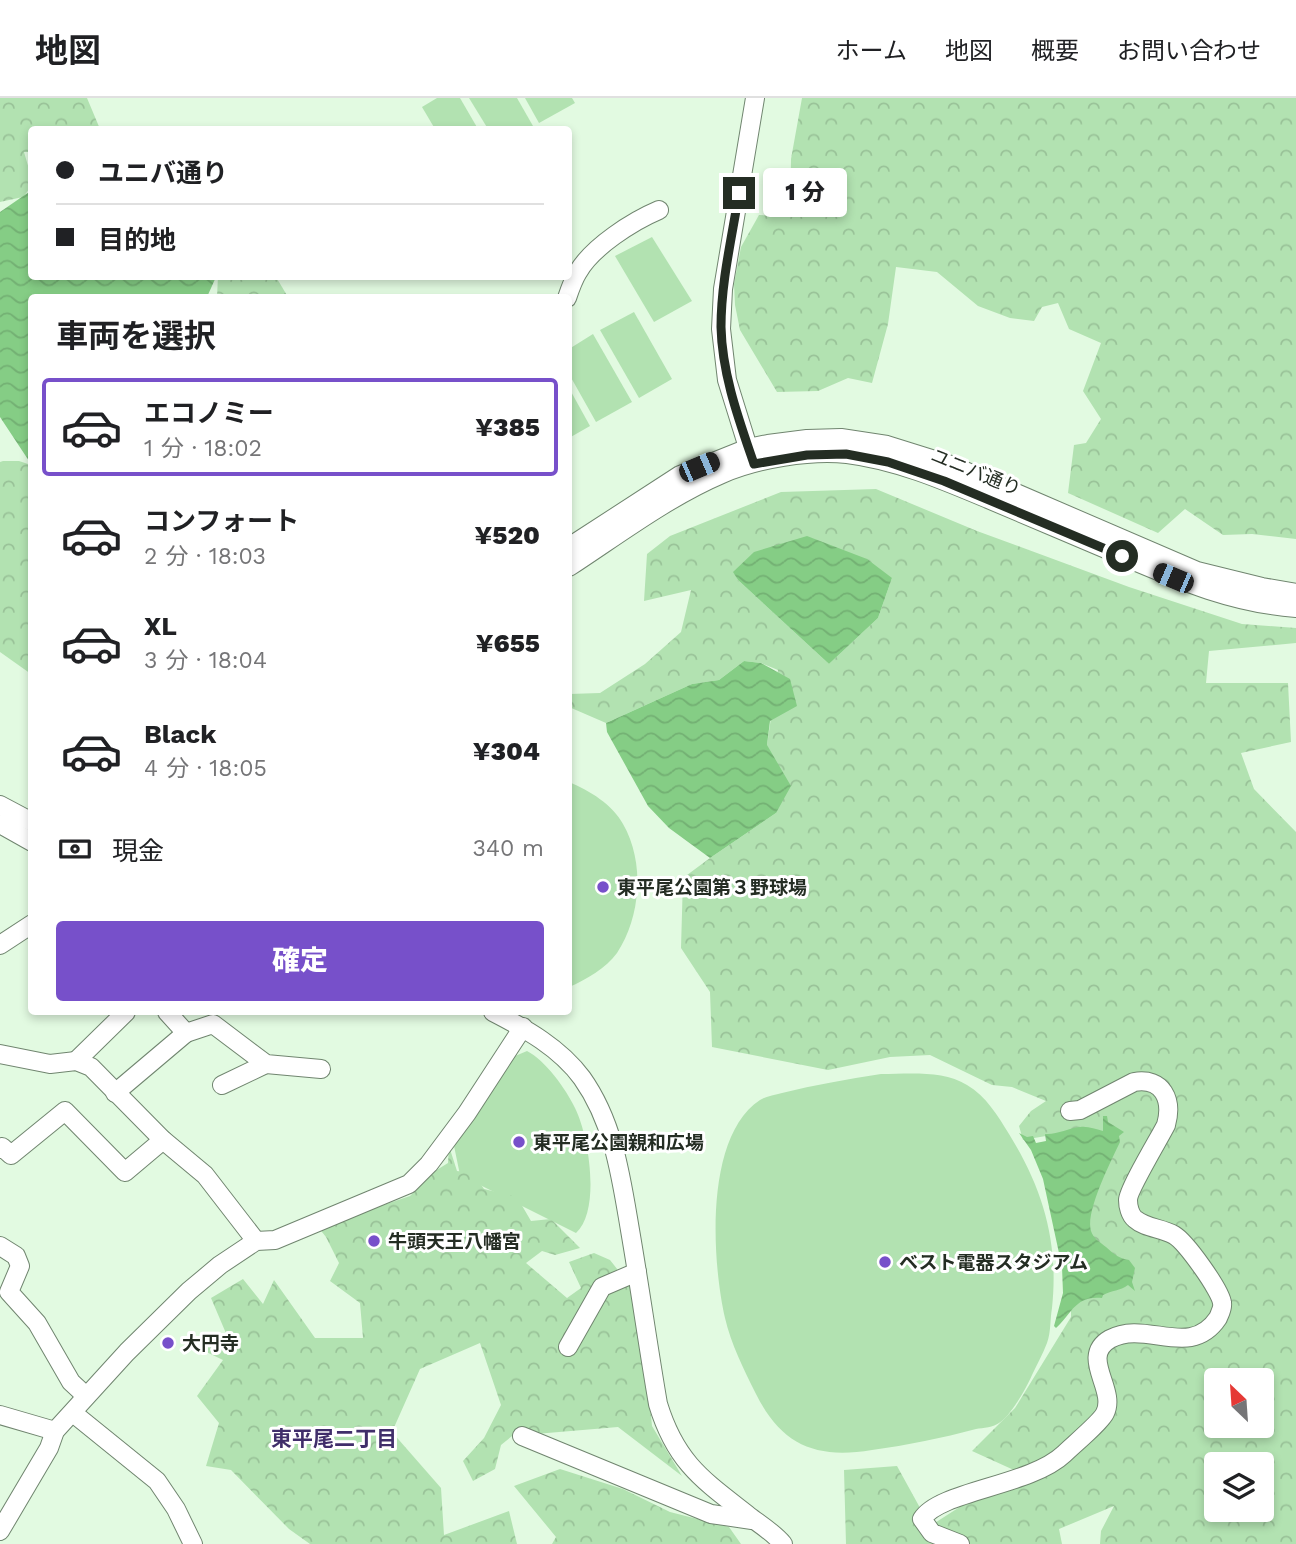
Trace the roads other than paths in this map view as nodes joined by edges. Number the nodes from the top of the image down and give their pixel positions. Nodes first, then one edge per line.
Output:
1 (755, 98) edge
2 (660, 210) dead end
3 (568, 294) edge
4 (751, 456) junction
5 (572, 545) edge
6 (572, 565) edge
7 (1296, 593) edge
8 (1296, 608) edge
9 (0, 805) edge
10 (28, 820) edge
11 (0, 824) edge
12 (28, 840) edge
13 (28, 927) edge
14 (0, 945) edge
15 (123, 1015) edge
16 (170, 1015) edge
17 (499, 1015) edge
18 (523, 1027) junction
19 (186, 1033) junction
20 (0, 1054) edge
21 (76, 1061) junction
22 (266, 1064) junction
23 (321, 1069) dead end
24 (222, 1085) dead end
25 (115, 1093) junction
26 (1070, 1111) dead end
27 (163, 1140) junction
28 (0, 1149) edge
29 (256, 1241) junction
30 (0, 1247) edge
31 (637, 1272) junction
32 (4, 1296) edge
33 (568, 1347) dead end
34 (86, 1396) junction
35 (73, 1413) junction
36 (0, 1415) edge
37 (55, 1432) junction
38 (522, 1436) dead end
39 (755, 1521) junction
40 (0, 1531) edge
41 (779, 1542) edge
42 (193, 1544) edge
43 (960, 1544) edge

1 - 4 street
2 - 3 street
4 - 5 street, ユニバ通り
4 - 6 street, ユニバ通り
4 - 7 street, ユニバ通り
4 - 8 street, ユニバ通り
9 - 10 street
11 - 12 street
13 - 14 street
15 - 21 street
16 - 19 street
17 - 18 street
18 - 29 street
18 - 31 street
19 - 22 street
19 - 25 street
20 - 21 street
21 - 25 street
22 - 23 street
22 - 24 street
25 - 27 street
26 - 43 street
27 - 28 street
27 - 29 street
29 - 34 street
30 - 32 street
31 - 33 street
31 - 39 street
32 - 34 street
34 - 35 street
35 - 37 street
35 - 42 street
36 - 37 street
37 - 40 street
38 - 39 street
39 - 41 street

